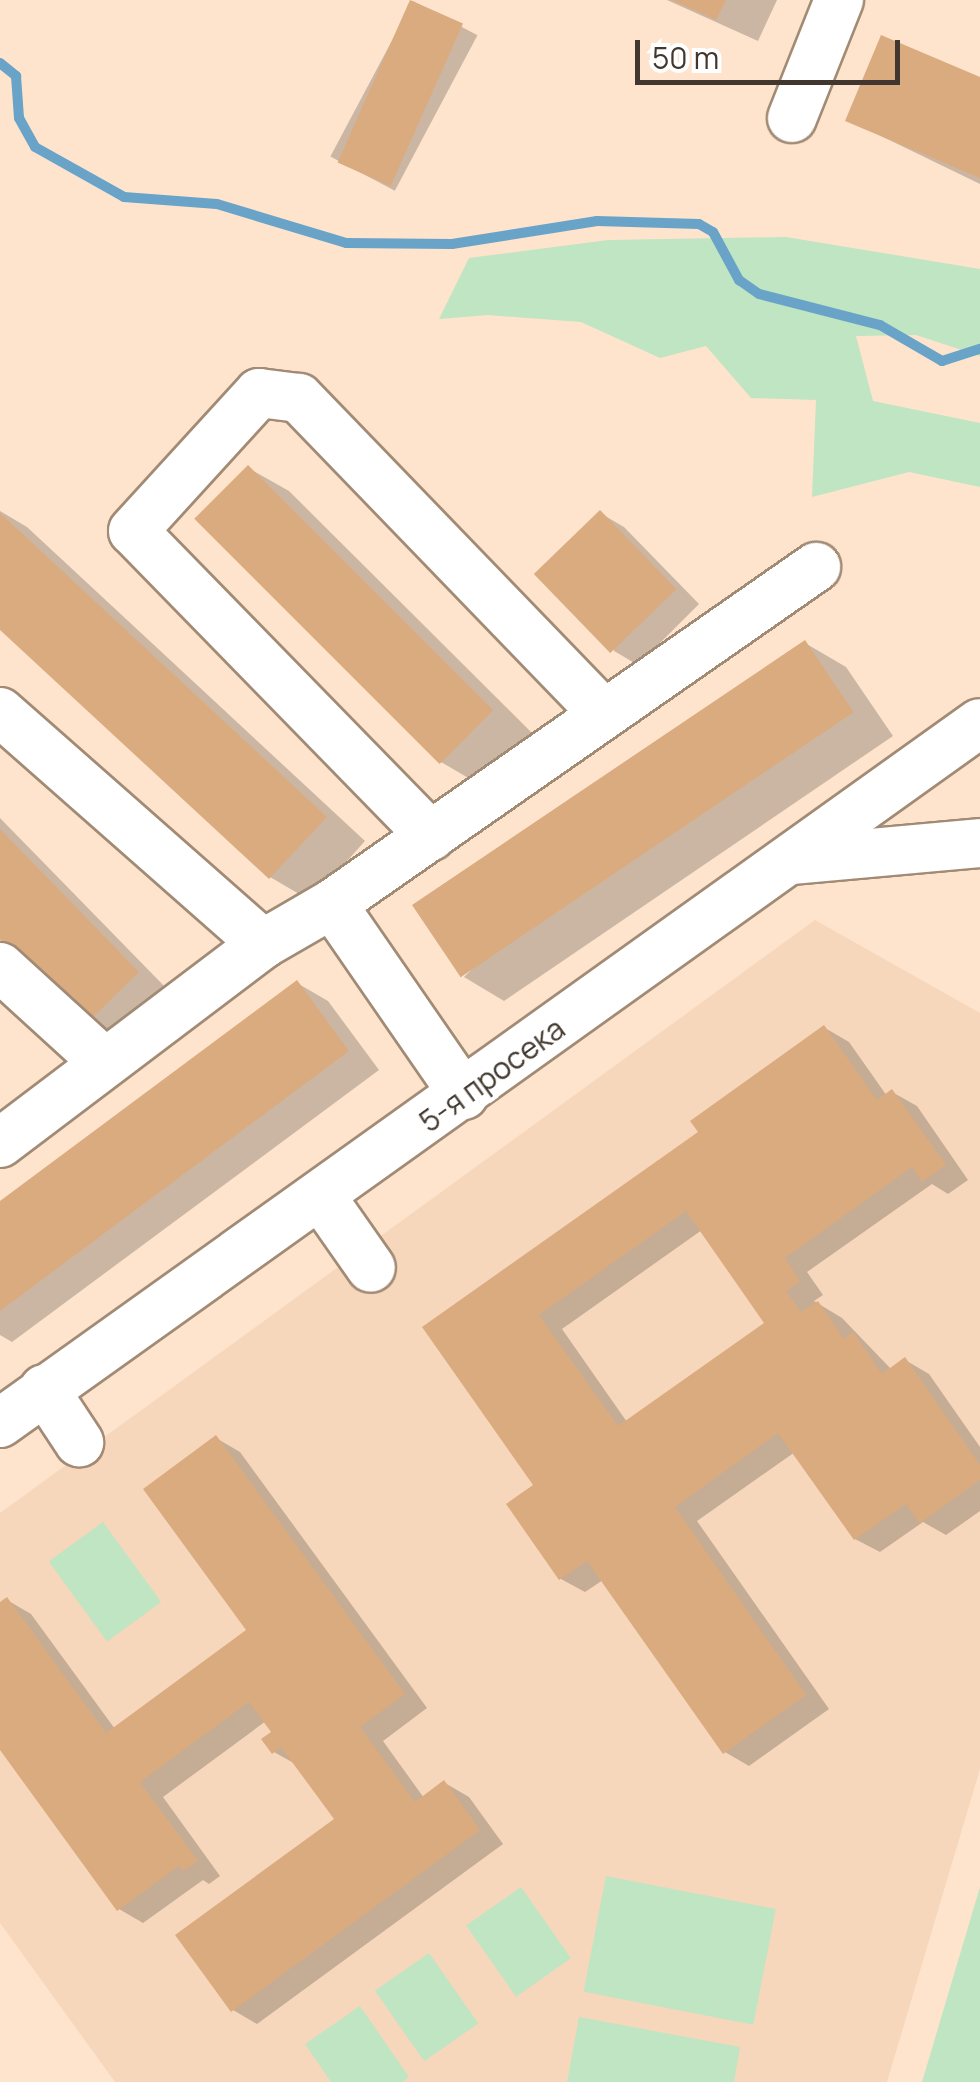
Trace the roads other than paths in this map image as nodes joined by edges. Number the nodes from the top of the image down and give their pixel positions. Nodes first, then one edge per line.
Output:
1 (840, 0) edge
2 (792, 118) dead end
3 (816, 567) dead end
4 (0, 712) edge
5 (604, 714) junction
6 (980, 723) edge
7 (431, 836) junction
8 (980, 843) edge
9 (790, 860) junction
10 (332, 904) junction
11 (263, 944) junction
12 (0, 967) edge
13 (104, 1062) junction
14 (464, 1095) junction
15 (0, 1143) edge
16 (322, 1198) junction
17 (371, 1268) dead end
18 (44, 1389) junction
19 (0, 1424) edge
20 (79, 1442) dead end

1 - 2 street
3 - 5 street
4 - 11 street
5 - 7 street
5 - 7 street
6 - 9 street, 5-я просека
7 - 10 street
8 - 9 street
9 - 14 street, 5-я просека
10 - 11 street
10 - 14 street
11 - 13 street
12 - 13 street
13 - 15 street
14 - 16 street, 5-я просека
16 - 17 street
16 - 18 street, 5-я просека
18 - 19 street, 5-я просека
18 - 20 street

